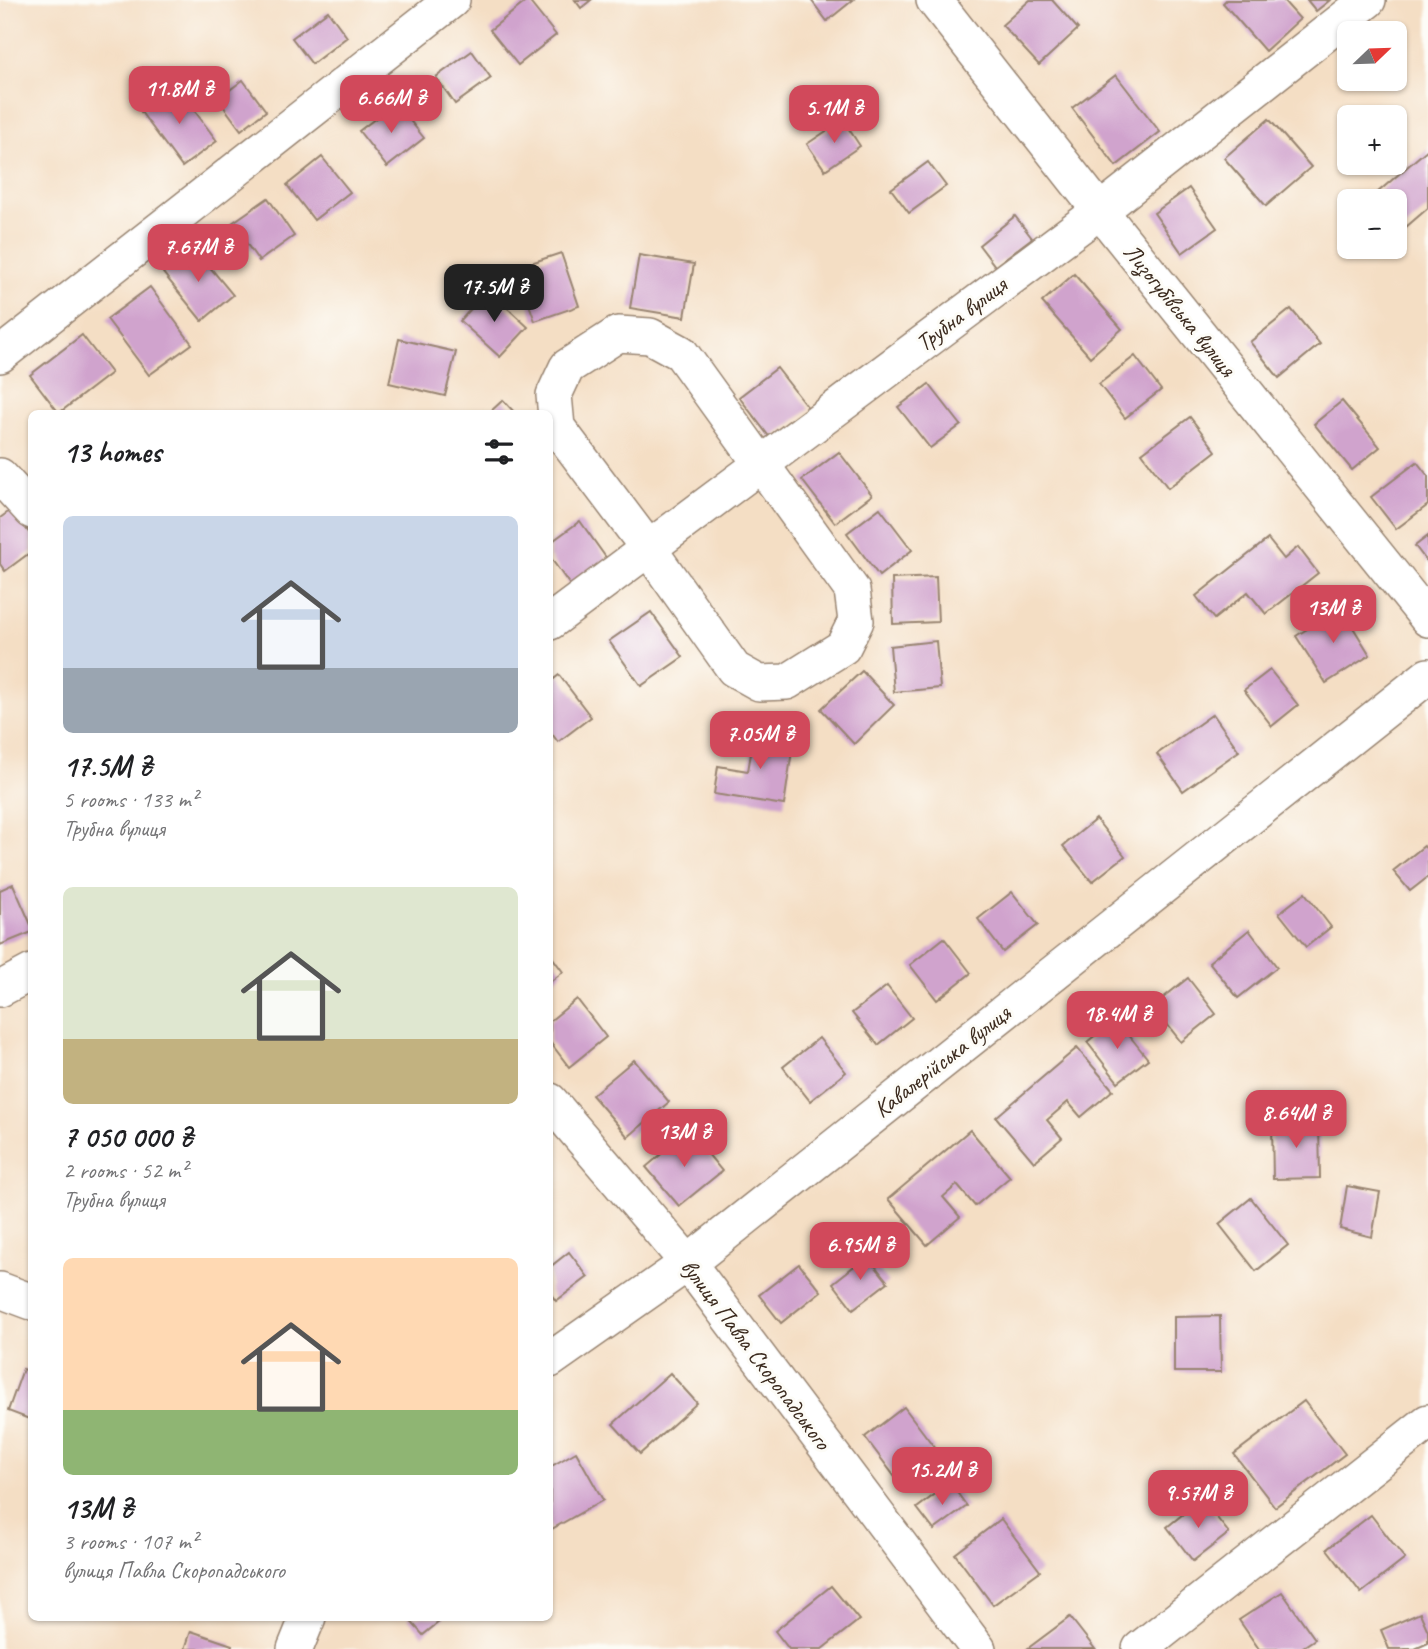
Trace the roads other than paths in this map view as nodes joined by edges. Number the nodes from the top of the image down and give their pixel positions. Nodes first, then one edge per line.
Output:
1 (452, 0) edge
2 (934, 0) edge
3 (1368, 0) edge
4 (1100, 211) junction
5 (0, 355) edge
6 (762, 463) junction
7 (0, 477) edge
8 (28, 508) edge
9 (648, 548) junction
10 (1428, 619) edge
11 (553, 620) edge
12 (1428, 676) edge
13 (28, 974) edge
14 (0, 989) edge
15 (553, 1105) edge
16 (688, 1263) junction
17 (0, 1290) edge
18 (28, 1300) edge
19 (553, 1358) edge
20 (1428, 1422) edge
21 (306, 1621) edge
22 (295, 1649) edge
23 (978, 1649) edge
24 (1140, 1649) edge

1 - 5 street
2 - 4 street, Лизогубівська вулиця
3 - 4 street, Трубна вулиця
4 - 6 street, Трубна вулиця
4 - 10 street, Лизогубівська вулиця
6 - 9 street, Трубна вулиця
6 - 9 street
6 - 9 street
7 - 8 street
9 - 11 street, Трубна вулиця
12 - 16 street, Кавалерійська вулиця
13 - 14 street
15 - 16 street, вулиця Павла Скоропадського
16 - 19 street, Кавалерійська вулиця
16 - 23 street, вулиця Павла Скоропадського
17 - 18 street
20 - 24 street
21 - 22 street

